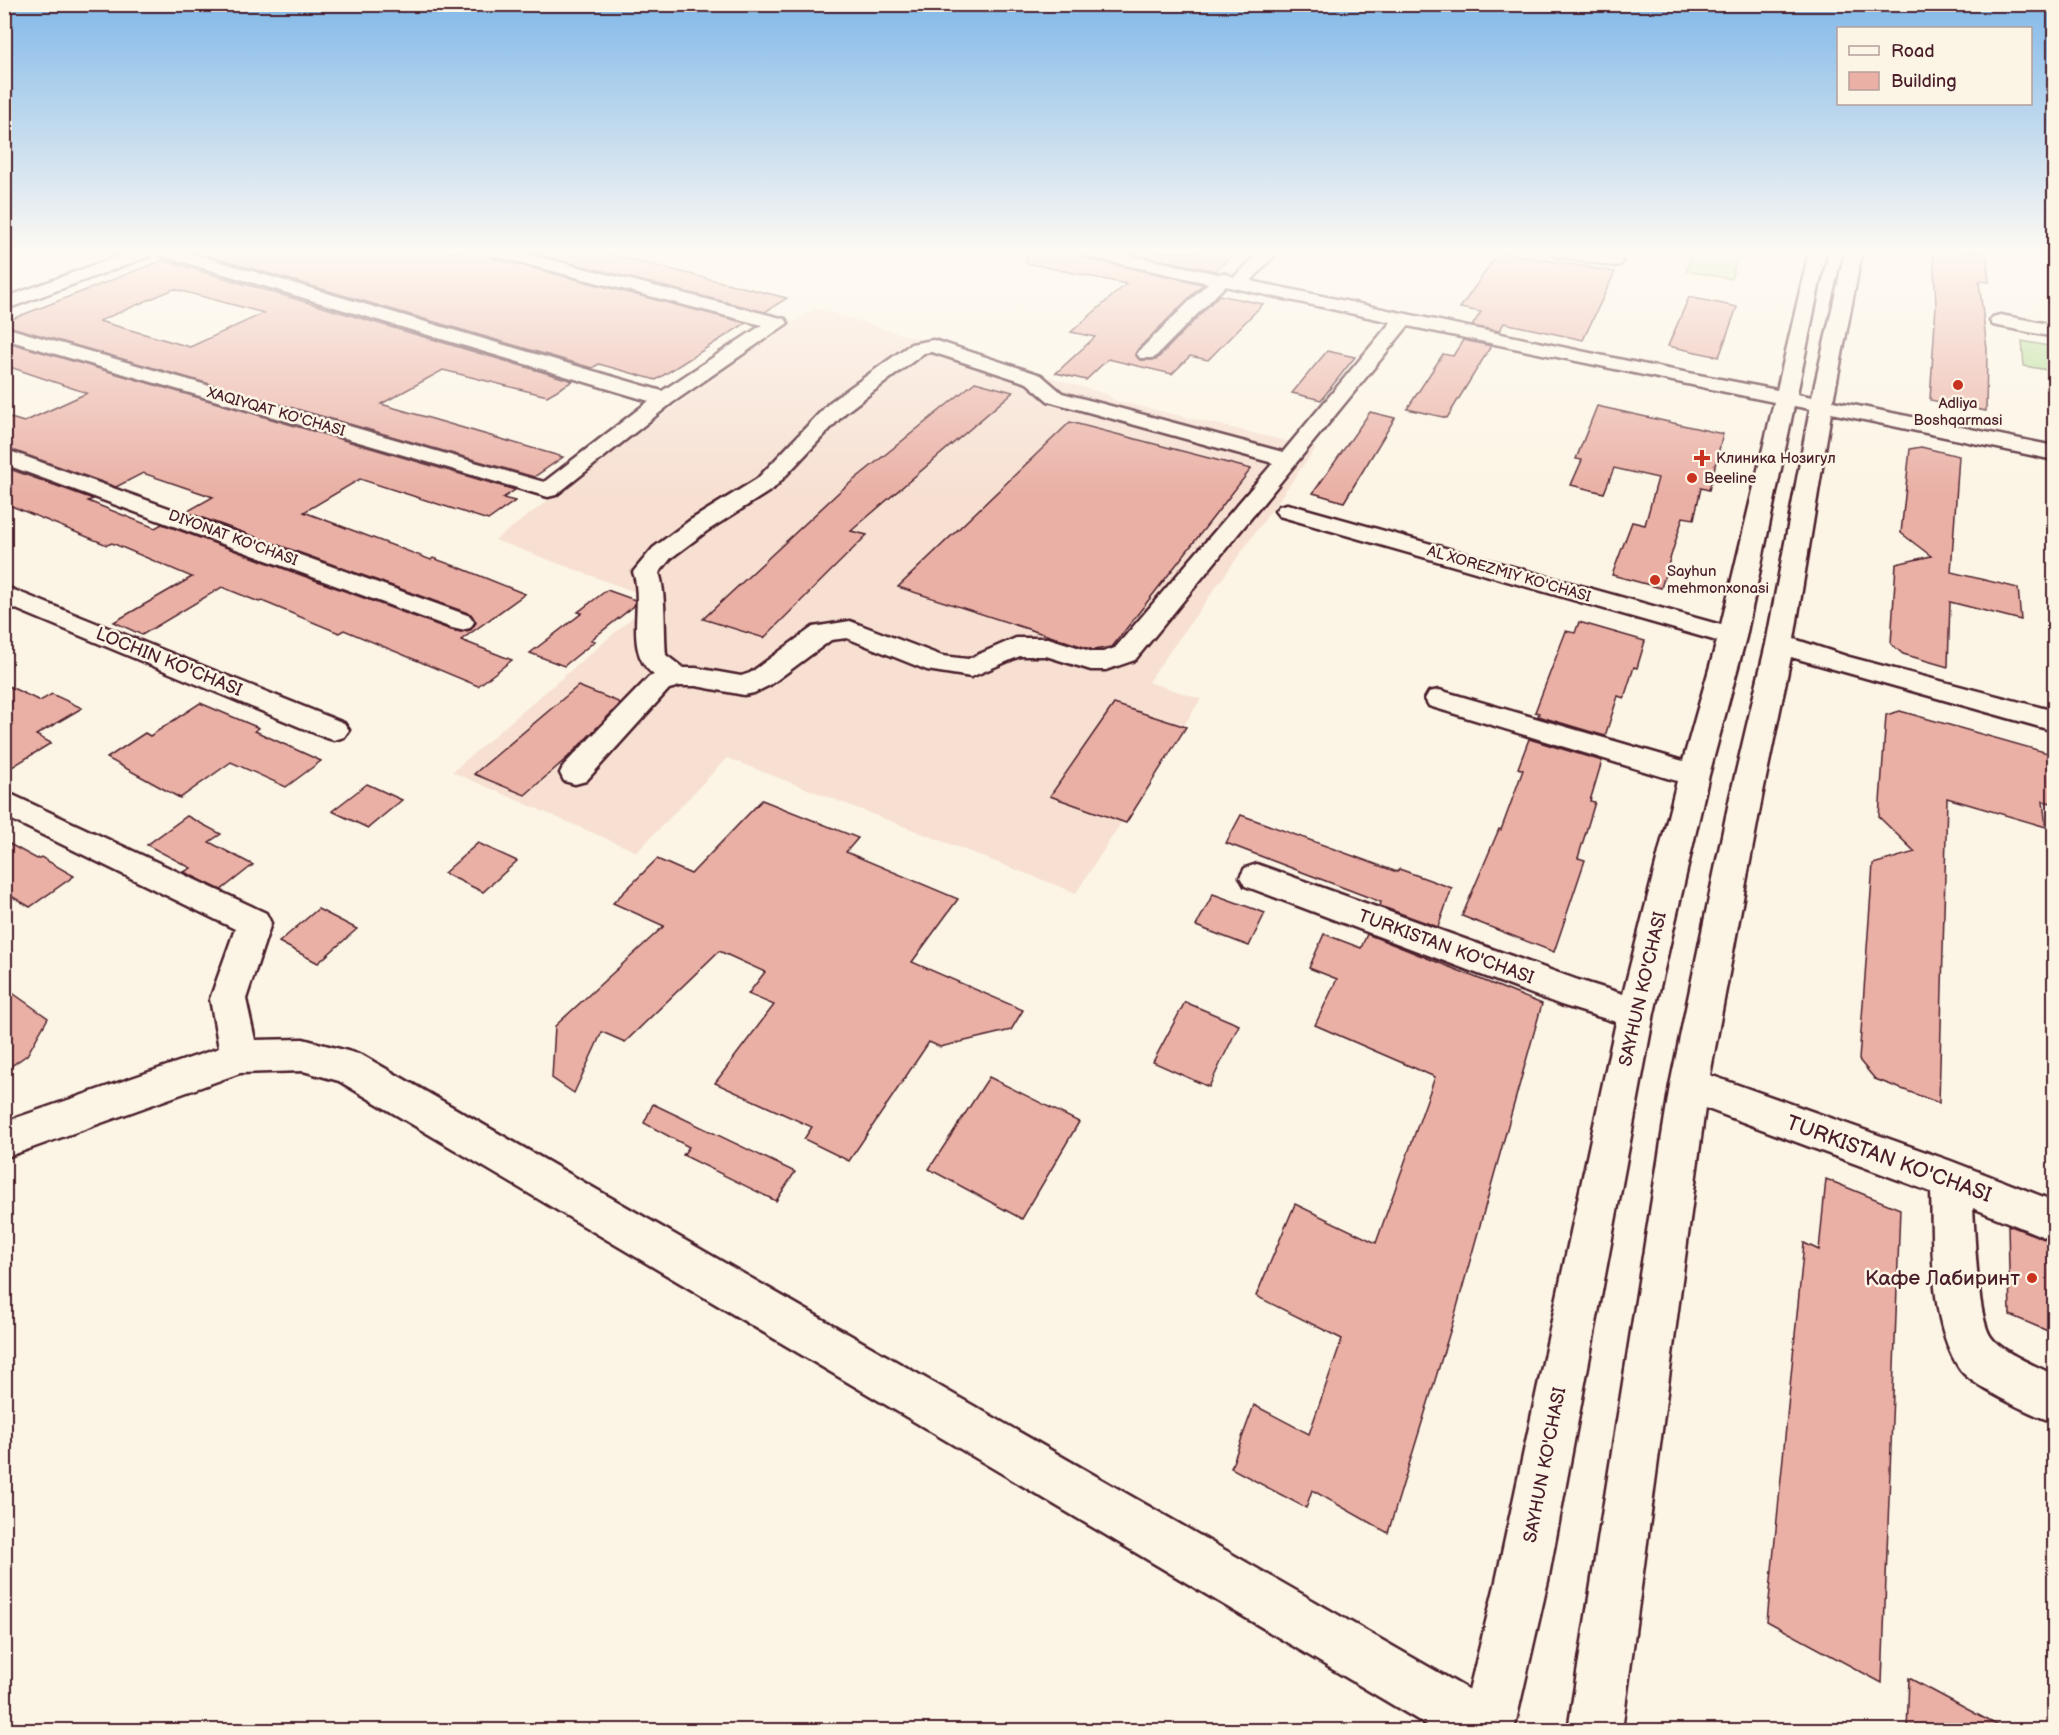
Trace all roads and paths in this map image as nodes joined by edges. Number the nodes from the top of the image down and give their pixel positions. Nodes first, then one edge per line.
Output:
1 (4, 333) edge
2 (442, 333) edge
3 (762, 333) edge
4 (1171, 333) edge
5 (1392, 333) edge
6 (1473, 333) edge
7 (1800, 333) edge
8 (1836, 333) edge
9 (1147, 354) dead end
10 (1785, 397) junction
11 (665, 399) junction
12 (1823, 406) junction
13 (2055, 453) edge
14 (4, 456) edge
15 (1288, 460) junction
16 (1287, 511) dead end
17 (4, 594) edge
18 (461, 622) dead end
19 (1732, 637) junction
20 (1780, 644) junction
21 (678, 677) junction
22 (1439, 699) dead end
23 (2055, 721) edge
24 (334, 730) dead end
25 (575, 773) dead end
26 (1694, 775) junction
27 (4, 802) edge
28 (1257, 877) dead end
29 (1636, 1013) junction
30 (240, 1057) junction
31 (1689, 1085) junction
32 (4, 1140) edge
33 (1951, 1180) junction
34 (2055, 1221) edge
35 (2055, 1398) edge
36 (1487, 1731) edge
37 (1595, 1731) edge

1 - 11 street, XAQIYQAT KO'CHASI
2 - 11 street
3 - 11 street
4 - 9 street
5 - 15 street
6 - 10 street
7 - 10 street, SAYHUN KO'CHASI
8 - 12 street
10 - 12 street
10 - 19 street, SAYHUN KO'CHASI
12 - 13 street
12 - 20 street
14 - 18 street, DIYONAT KO'CHASI
15 - 21 street
15 - 21 street
16 - 19 street, AL XOREZMIY KO'CHASI
17 - 24 street, LOCHIN KO'CHASI
19 - 26 street, SAYHUN KO'CHASI
20 - 23 street
20 - 31 street
21 - 25 street
22 - 26 street
26 - 29 street, SAYHUN KO'CHASI
27 - 30 street
28 - 29 street, TURKISTAN KO'CHASI
29 - 36 street, SAYHUN KO'CHASI
30 - 32 street
30 - 36 street
31 - 33 street, TURKISTAN KO'CHASI
31 - 37 street
33 - 34 street, TURKISTAN KO'CHASI
33 - 35 street

